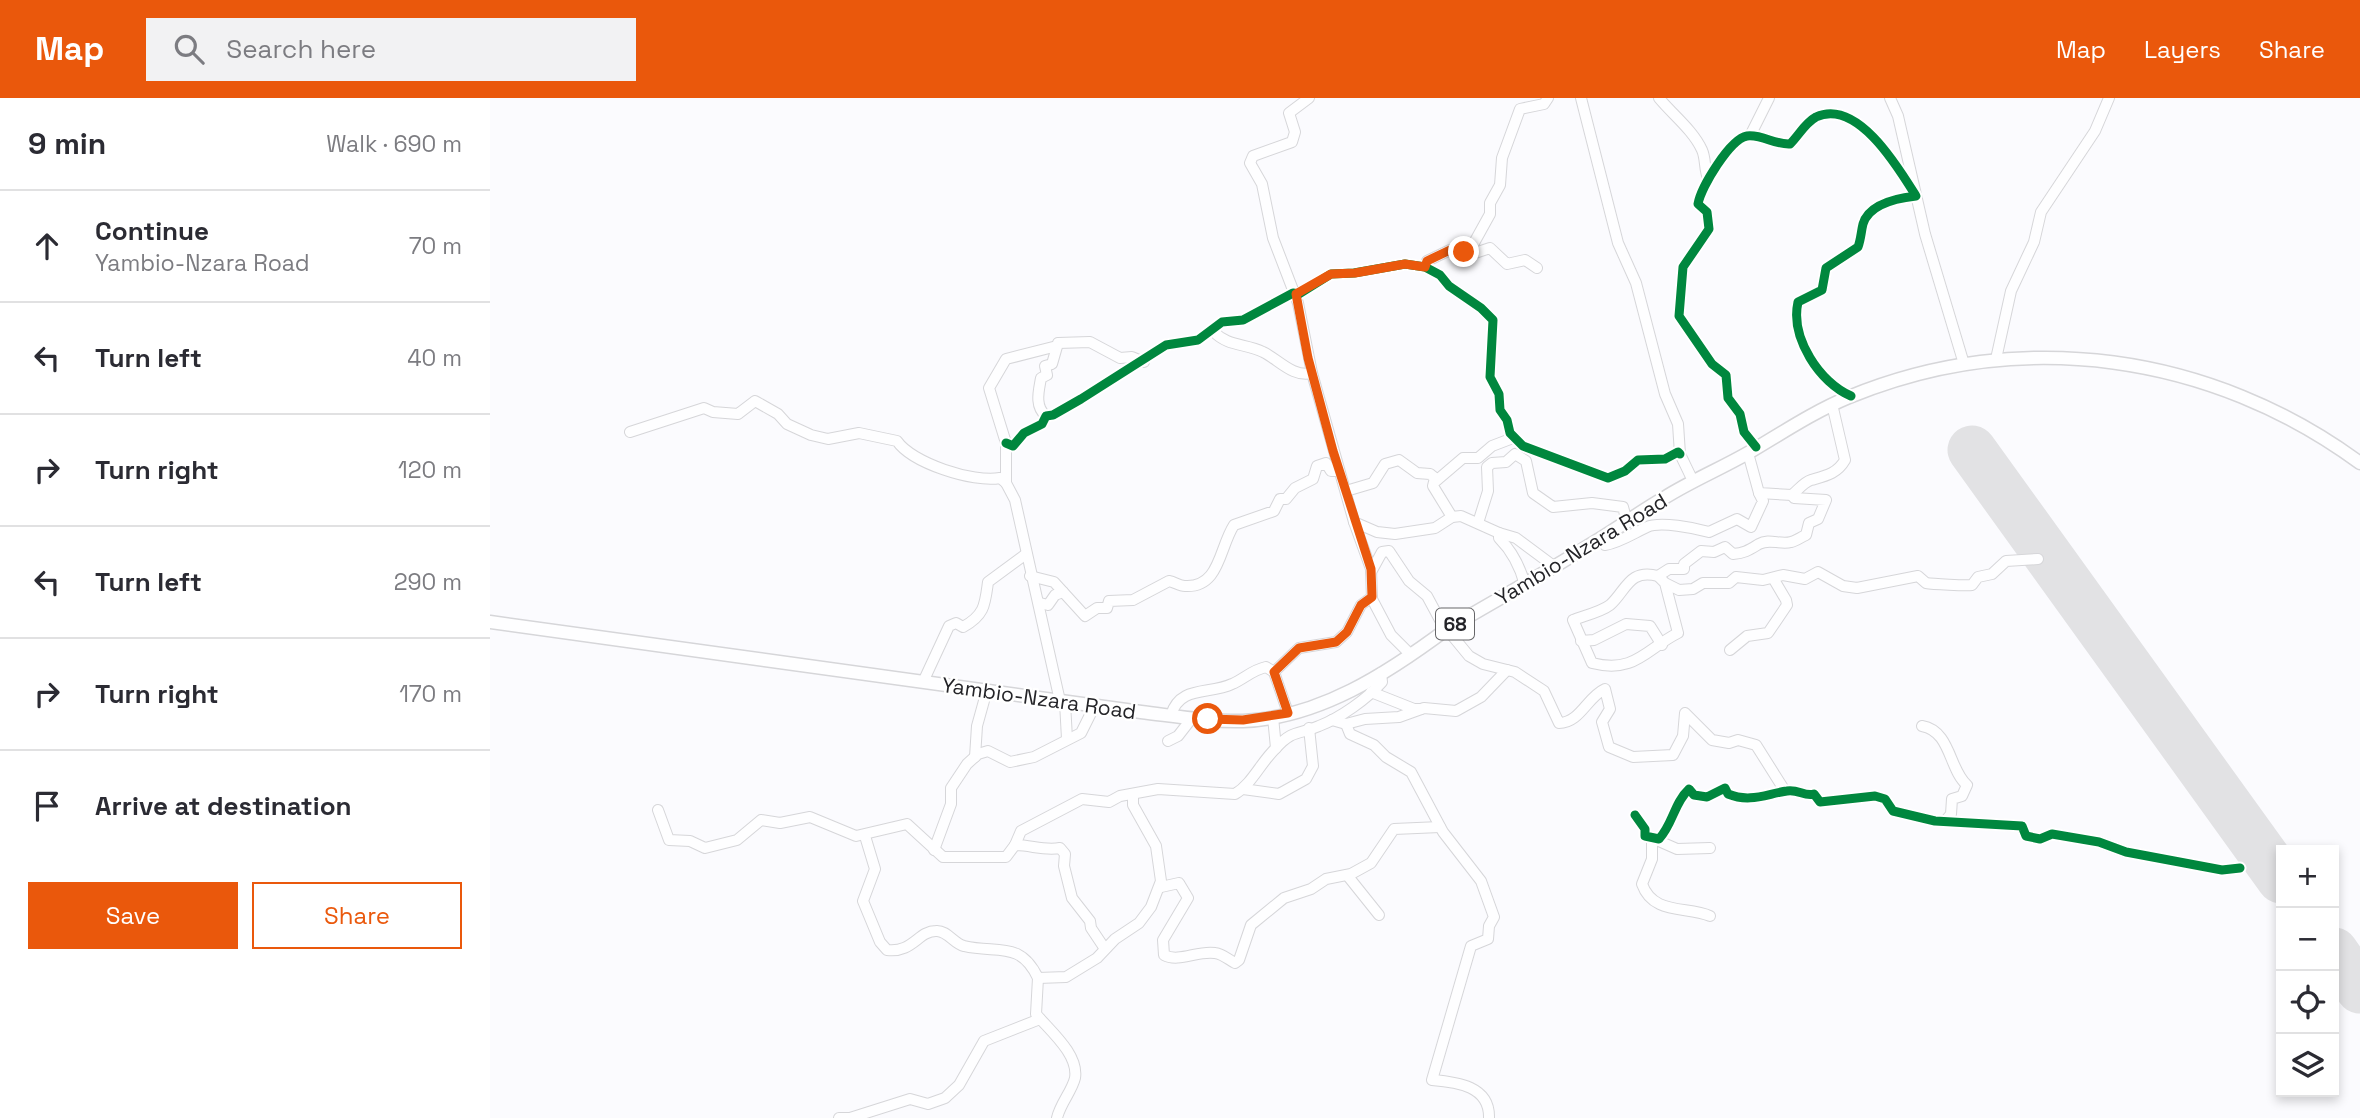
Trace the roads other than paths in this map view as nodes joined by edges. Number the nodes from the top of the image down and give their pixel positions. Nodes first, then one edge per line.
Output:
1 (1309, 98) edge
2 (1548, 98) edge
3 (1581, 98) edge
4 (1660, 98) edge
5 (1769, 98) edge
6 (1891, 98) edge
7 (2109, 98) edge
8 (1751, 136) junction
9 (1708, 178) junction
10 (1916, 196) junction
11 (1469, 252) junction
12 (1425, 267) junction
13 (1537, 268) dead end
14 (1296, 294) junction
15 (1213, 331) junction
16 (1057, 346) junction
17 (1996, 359) junction
18 (1144, 362) junction
19 (1964, 364) junction
20 (1312, 373) junction
21 (1851, 396) junction
22 (1832, 404) junction
23 (1046, 416) junction
24 (630, 432) dead end
25 (1513, 438) junction
26 (1006, 443) junction
27 (1752, 450) junction
28 (1680, 454) junction
29 (1478, 458) junction
30 (1492, 463) junction
31 (2360, 463) edge
32 (1339, 471) junction
33 (1436, 481) junction
34 (1693, 481) junction
35 (1006, 483) junction
36 (1346, 491) junction
37 (1759, 493) junction
38 (1792, 495) junction
39 (1452, 517) junction
40 (1354, 522) junction
41 (1628, 522) junction
42 (1478, 523) junction
43 (1499, 533) junction
44 (1602, 538) junction
45 (1026, 554) junction
46 (2038, 559) dead end
47 (1555, 566) junction
48 (1371, 572) junction
49 (1031, 576) junction
50 (1773, 578) junction
51 (1662, 579) junction
52 (1525, 585) junction
53 (1063, 592) junction
54 (1372, 597) junction
55 (1040, 603) junction
56 (490, 622) edge
57 (1447, 629) junction
58 (1581, 642) junction
59 (1662, 645) junction
60 (1730, 650) dead end
61 (1411, 655) junction
62 (1507, 670) junction
63 (1274, 672) junction
64 (923, 682) junction
65 (987, 690) junction
66 (1367, 690) junction
67 (1346, 692) junction
68 (1063, 701) junction
69 (1102, 707) junction
70 (1352, 707) junction
71 (1424, 708) junction
72 (1288, 713) junction
73 (1171, 715) junction
74 (1192, 718) junction
75 (1273, 719) junction
76 (1365, 719) junction
77 (1332, 720) junction
78 (1346, 724) junction
79 (1922, 726) dead end
80 (1309, 728) junction
81 (1297, 731) junction
82 (1067, 739) junction
83 (1168, 741) dead end
84 (1276, 748) junction
85 (975, 757) junction
86 (1243, 789) junction
87 (1786, 791) junction
88 (1133, 795) junction
89 (658, 810) dead end
90 (1635, 815) dead end
91 (1946, 820) junction
92 (1440, 827) junction
93 (865, 836) junction
94 (1652, 838) junction
95 (1014, 845) junction
96 (1710, 848) dead end
97 (934, 850) junction
98 (2240, 868) dead end
99 (1347, 875) junction
100 (1161, 887) junction
101 (1379, 915) dead end
102 (1710, 916) dead end
103 (1105, 950) junction
104 (1038, 978) junction
105 (1040, 1018) junction
106 (839, 1118) edge
107 (1057, 1118) edge
108 (1489, 1118) edge

1 - 14 street
2 - 11 street
3 - 28 street
4 - 9 street
5 - 8 street
6 - 10 street
7 - 17 street
8 - 9 street
8 - 10 street
9 - 27 street
10 - 19 street
10 - 21 street
11 - 12 street
11 - 13 street
12 - 14 street
12 - 25 street
14 - 15 street
14 - 20 street
15 - 18 street
15 - 20 street
16 - 18 street
16 - 23 street
16 - 26 street
17 - 19 main road, Yambio-Nzara Road / 68
17 - 31 main road, Yambio-Nzara Road / 68
18 - 23 street
19 - 21 main road, Yambio-Nzara Road / 68
20 - 32 street
21 - 22 main road, Yambio-Nzara Road / 68
22 - 27 main road, Yambio-Nzara Road / 68
22 - 38 street
23 - 26 street
24 - 35 street
25 - 28 street
25 - 29 street
26 - 35 street
27 - 34 main road, Yambio-Nzara Road / 68
27 - 37 street
28 - 34 street
29 - 30 street
29 - 33 street
30 - 41 street
30 - 42 street
32 - 36 street
32 - 53 street
33 - 36 street
33 - 39 street
34 - 41 main road, Yambio-Nzara Road / 68
35 - 45 street
36 - 40 street
37 - 38 street
37 - 44 street
38 - 51 street
39 - 40 street
39 - 42 street
40 - 48 street
41 - 44 main road, Yambio-Nzara Road / 68
42 - 43 street
43 - 47 street
43 - 52 street
44 - 47 main road, Yambio-Nzara Road / 68
45 - 49 street
45 - 64 street
46 - 50 street
47 - 52 main road, Yambio-Nzara Road / 68
48 - 54 street
48 - 57 street
49 - 53 street
49 - 55 street
50 - 51 street
50 - 60 street
51 - 58 street
51 - 59 street
52 - 57 main road, Yambio-Nzara Road / 68
53 - 55 street
54 - 61 street
54 - 63 street
55 - 68 street
56 - 64 main road, Yambio-Nzara Road / 68
57 - 61 main road, Yambio-Nzara Road / 68
57 - 62 street
58 - 59 street
58 - 59 street
61 - 66 main road, Yambio-Nzara Road / 68
62 - 71 street
62 - 87 street
63 - 72 street
63 - 73 street
64 - 65 main road, Yambio-Nzara Road / 68
65 - 68 main road, Yambio-Nzara Road / 68
65 - 85 street
66 - 67 main road, Yambio-Nzara Road / 68
66 - 70 street
66 - 71 street
67 - 70 street
67 - 72 main road, Yambio-Nzara Road / 68
68 - 69 main road, Yambio-Nzara Road / 68
68 - 82 street
69 - 73 main road, Yambio-Nzara Road / 68
69 - 82 street
70 - 76 street
70 - 77 street
71 - 76 street
72 - 75 main road, Yambio-Nzara Road / 68
73 - 74 main road, Yambio-Nzara Road / 68
74 - 75 main road, Yambio-Nzara Road / 68
74 - 83 street
75 - 81 street
75 - 84 street
76 - 78 street
77 - 78 street
77 - 80 street
78 - 92 street
79 - 91 street
80 - 81 street
80 - 86 street
81 - 84 street
82 - 85 street
84 - 86 street
85 - 97 street
86 - 88 street
87 - 91 street
87 - 94 street
88 - 95 street
88 - 100 street
89 - 93 street
90 - 94 street
91 - 98 street
92 - 99 street
92 - 108 street
93 - 97 street
93 - 104 street
94 - 96 street
94 - 102 street
95 - 97 street
95 - 103 street
99 - 100 street
99 - 101 street
100 - 103 street
103 - 104 street
104 - 105 street
105 - 106 street
105 - 107 street

